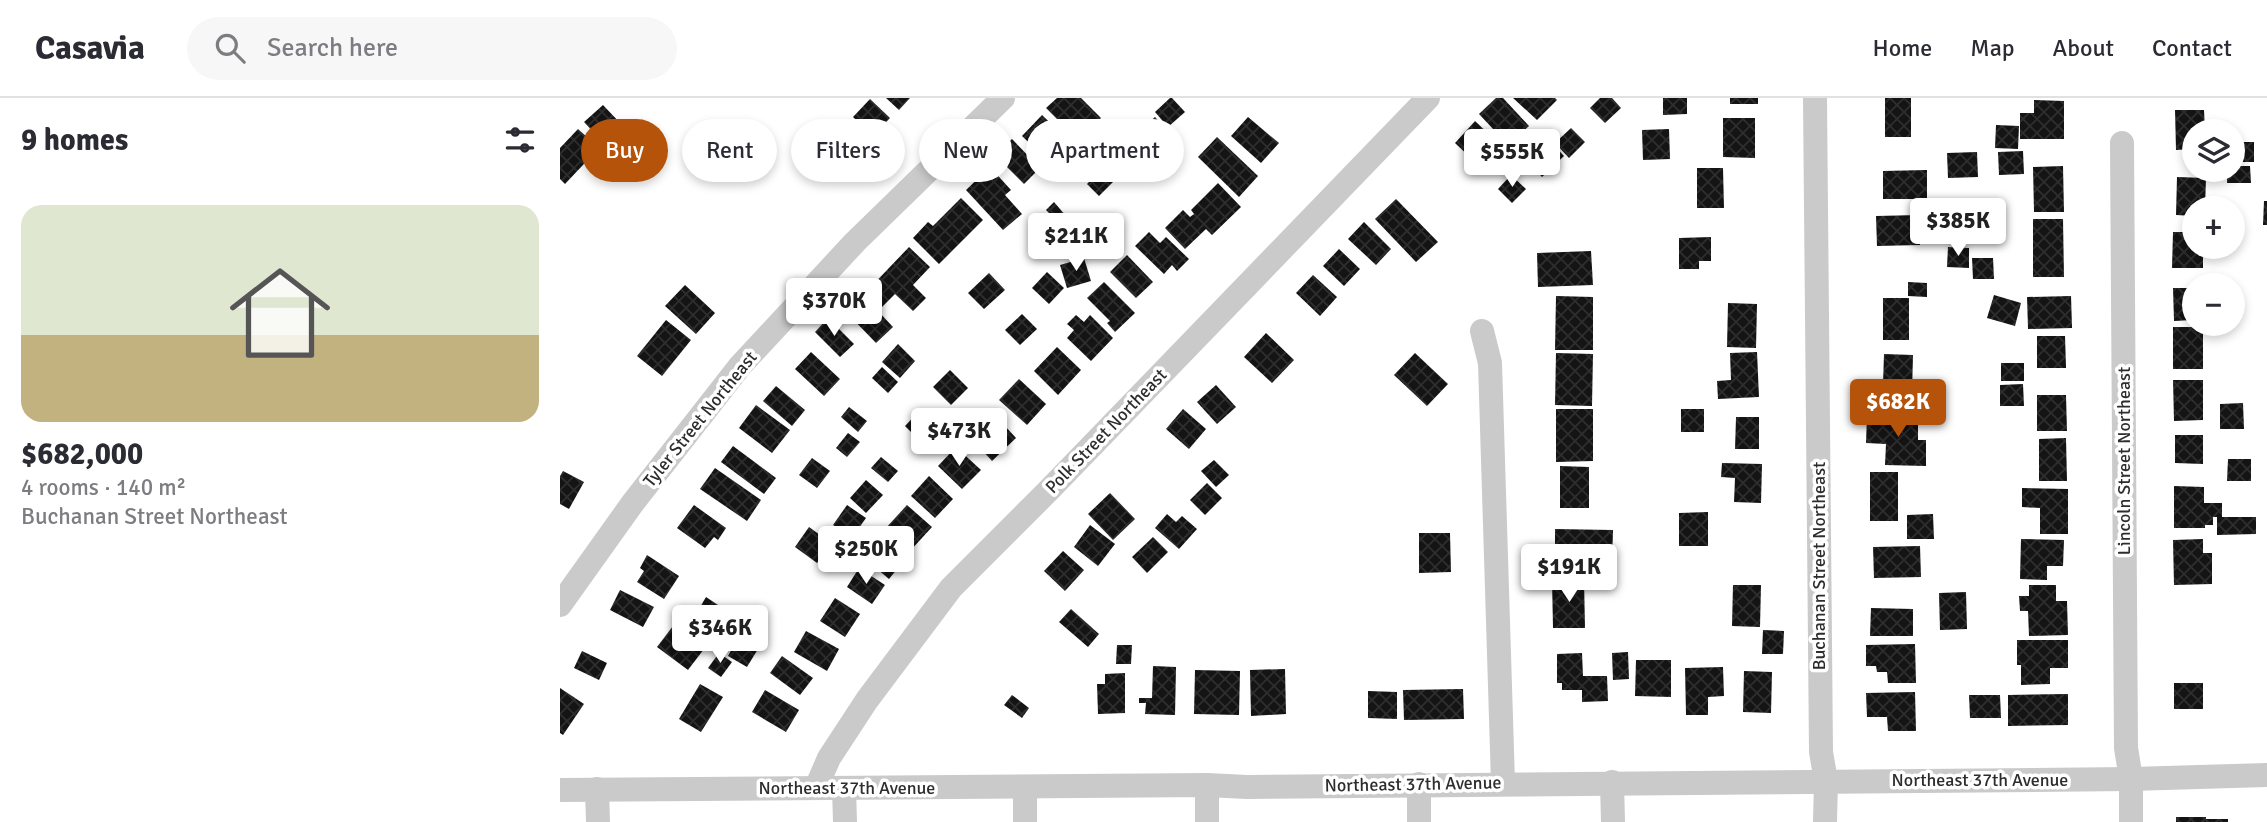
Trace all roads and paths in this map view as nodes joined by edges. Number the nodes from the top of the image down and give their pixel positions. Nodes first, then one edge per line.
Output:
1 (1003, 98) edge
2 (1428, 98) edge
3 (1815, 98) edge
4 (2122, 144) dead end
5 (1482, 331) dead end
6 (560, 605) edge
7 (2267, 775) edge
8 (2132, 779) junction
9 (1826, 781) junction
10 (1612, 782) junction
11 (1419, 783) junction
12 (1503, 783) junction
13 (1207, 785) junction
14 (1024, 787) junction
15 (816, 788) junction
16 (844, 788) junction
17 (597, 789) junction
18 (560, 790) edge
19 (598, 822) edge
20 (845, 822) edge
21 (1025, 822) edge
22 (1207, 822) edge
23 (1419, 822) edge
24 (1613, 822) edge
25 (1825, 822) edge
26 (2131, 822) edge

1 - 6 street, Tyler Street Northeast
2 - 15 street, Polk Street Northeast
3 - 9 street, Buchanan Street Northeast
4 - 8 street, Lincoln Street Northeast
5 - 12 street
7 - 8 street, Northeast 37th Avenue
8 - 9 street, Northeast 37th Avenue
8 - 26 street, Lincoln Street Northeast
9 - 10 street, Northeast 37th Avenue
9 - 25 street, Buchanan Street Northeast
10 - 12 street, Northeast 37th Avenue
10 - 24 street
11 - 12 street, Northeast 37th Avenue
11 - 13 street, Northeast 37th Avenue
11 - 23 street
13 - 14 street, Northeast 37th Avenue
13 - 22 street
14 - 16 street, Northeast 37th Avenue
14 - 21 street
15 - 16 street, Northeast 37th Avenue
15 - 17 street, Northeast 37th Avenue
16 - 20 street
17 - 18 street, Northeast 37th Avenue
17 - 19 street

